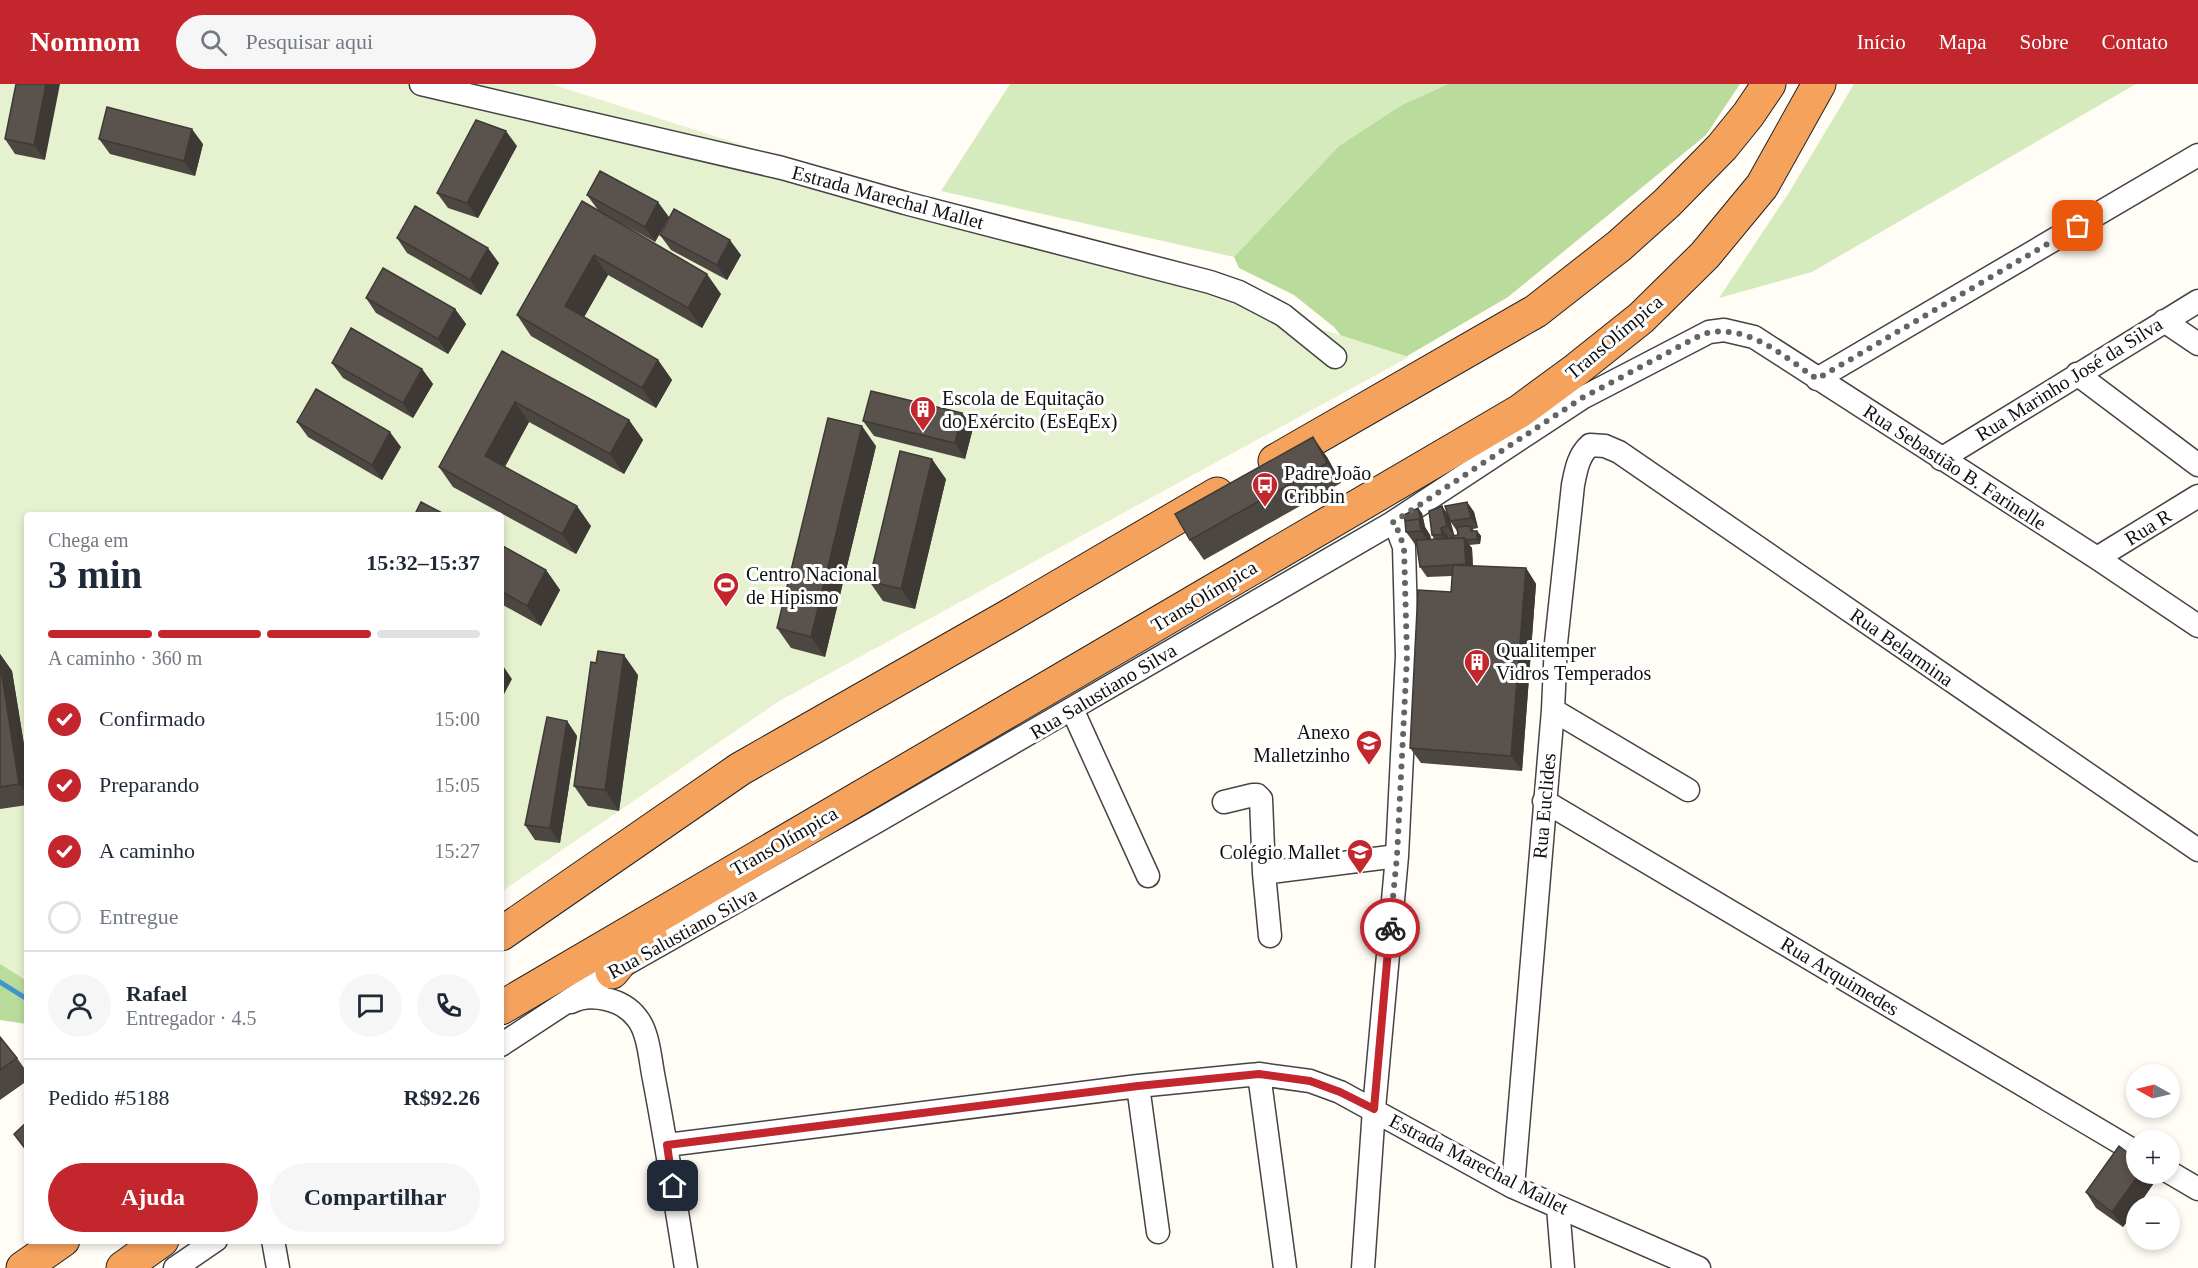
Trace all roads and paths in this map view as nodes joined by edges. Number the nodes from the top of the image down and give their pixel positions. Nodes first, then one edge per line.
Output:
1 (421, 84) edge
2 (1768, 84) edge
3 (1819, 84) edge
4 (2198, 155) edge
5 (2198, 300) edge
6 (2164, 321) junction
7 (1703, 334) joint
8 (2198, 344) edge
9 (1335, 357) dead end
10 (2077, 374) junction
11 (1817, 379) junction
12 (1605, 446) joint
13 (1941, 459) junction
14 (2198, 465) edge
15 (2198, 496) edge
16 (1392, 523) junction
17 (2097, 558) junction
18 (2198, 627) edge
19 (1021, 705) junction
20 (1072, 709) junction
21 (1553, 710) junction
22 (1688, 790) dead end
23 (1544, 801) junction
24 (1224, 802) dead end
25 (2198, 850) edge
26 (1397, 856) junction
27 (1264, 873) junction
28 (1148, 876) dead end
29 (504, 932) edge
30 (1270, 936) dead end
31 (612, 972) junction
32 (504, 1006) edge
33 (538, 1019) junction
34 (504, 1043) edge
35 (1259, 1074) junction
36 (1138, 1086) junction
37 (1374, 1109) junction
38 (667, 1145) junction
39 (2126, 1146) edge
40 (2180, 1178) edge
41 (1513, 1187) junction
42 (2198, 1189) edge
43 (1558, 1207) junction
44 (1158, 1232) dead end
45 (57, 1244) edge
46 (156, 1244) edge
47 (210, 1244) edge
48 (274, 1244) edge
49 (23, 1268) edge
50 (123, 1268) edge
51 (175, 1268) edge
52 (278, 1268) edge
53 (686, 1268) edge
54 (1285, 1268) edge
55 (1363, 1268) edge
56 (1563, 1268) edge
57 (1699, 1268) edge

1 - 9 street, Estrada Marechal Mallet
2 - 29 highway
3 - 19 highway, TransOlímpica
4 - 11 street
5 - 6 street, Rua Marinho José da Silva
6 - 8 street
6 - 10 street, Rua Marinho José da Silva
7 - 11 street, Rua Sebastião B. Farinelle
7 - 16 street, Rua Salustiano Silva
10 - 13 street, Rua Marinho José da Silva
10 - 14 street
11 - 13 street, Rua Sebastião B. Farinelle
12 - 21 street, Rua Euclides
12 - 25 street, Rua Belarmina
13 - 17 street, Rua Sebastião B. Farinelle
15 - 17 street, Rua R
16 - 20 street, Rua Salustiano Silva
16 - 26 street, Estrada Marechal Mallet
17 - 18 street, Rua Sebastião B. Farinelle
19 - 31 highway
19 - 32 highway, TransOlímpica
20 - 28 street
20 - 31 street, Rua Salustiano Silva
21 - 22 street
21 - 23 street, Rua Euclides
23 - 39 street, Rua Arquimedes
23 - 41 street, Rua Euclides
24 - 27 street
26 - 27 street
26 - 37 street, Estrada Marechal Mallet
27 - 30 street
31 - 33 street, Rua Salustiano Silva
33 - 34 street, Rua Salustiano Silva
33 - 38 street
35 - 36 street
35 - 37 street
35 - 54 street
36 - 38 street
36 - 44 street
37 - 41 street, Estrada Marechal Mallet
37 - 55 street
38 - 53 street
40 - 42 street
41 - 43 street, Estrada Marechal Mallet
43 - 56 street
43 - 57 street, Estrada Marechal Mallet
45 - 49 highway
46 - 50 highway
47 - 51 street
48 - 52 street

